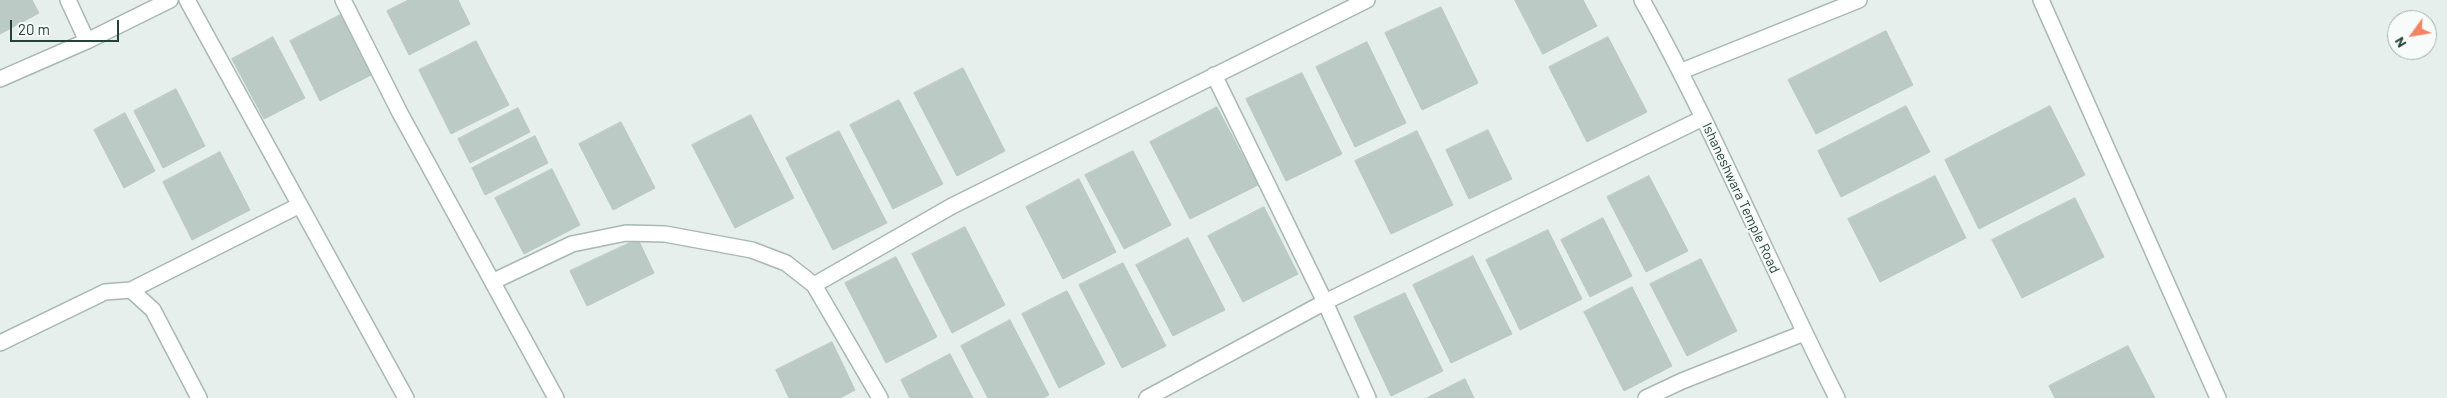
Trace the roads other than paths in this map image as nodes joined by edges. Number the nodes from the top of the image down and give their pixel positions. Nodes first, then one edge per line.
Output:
1 (68, 0) edge
2 (170, 0) edge
3 (187, 0) edge
4 (343, 0) edge
5 (1367, 0) edge
6 (1642, 0) edge
7 (1859, 0) edge
8 (2041, 0) edge
9 (87, 41) junction
10 (1682, 71) junction
11 (1214, 75) junction
12 (0, 79) edge
13 (1703, 118) junction
14 (300, 205) junction
15 (494, 281) junction
16 (814, 284) junction
17 (131, 290) junction
18 (1325, 302) junction
19 (1804, 333) junction
20 (0, 343) edge
21 (199, 398) edge
22 (406, 398) edge
23 (556, 398) edge
24 (880, 398) edge
25 (1147, 398) edge
26 (1368, 398) edge
27 (1646, 398) edge
28 (1837, 398) edge
29 (2218, 398) edge

1 - 9 street
2 - 9 street
3 - 14 street
4 - 15 street
5 - 11 street
6 - 10 street, Ishaneshwara Temple Road
7 - 10 street
8 - 29 street
9 - 12 street
10 - 13 street, Ishaneshwara Temple Road
11 - 16 street
11 - 18 street
13 - 18 street
13 - 19 street, Ishaneshwara Temple Road
14 - 17 street
14 - 22 street
15 - 16 street
15 - 23 street
16 - 24 street
17 - 20 street
17 - 21 street
18 - 25 street
18 - 26 street
19 - 27 street
19 - 28 street, Ishaneshwara Temple Road

